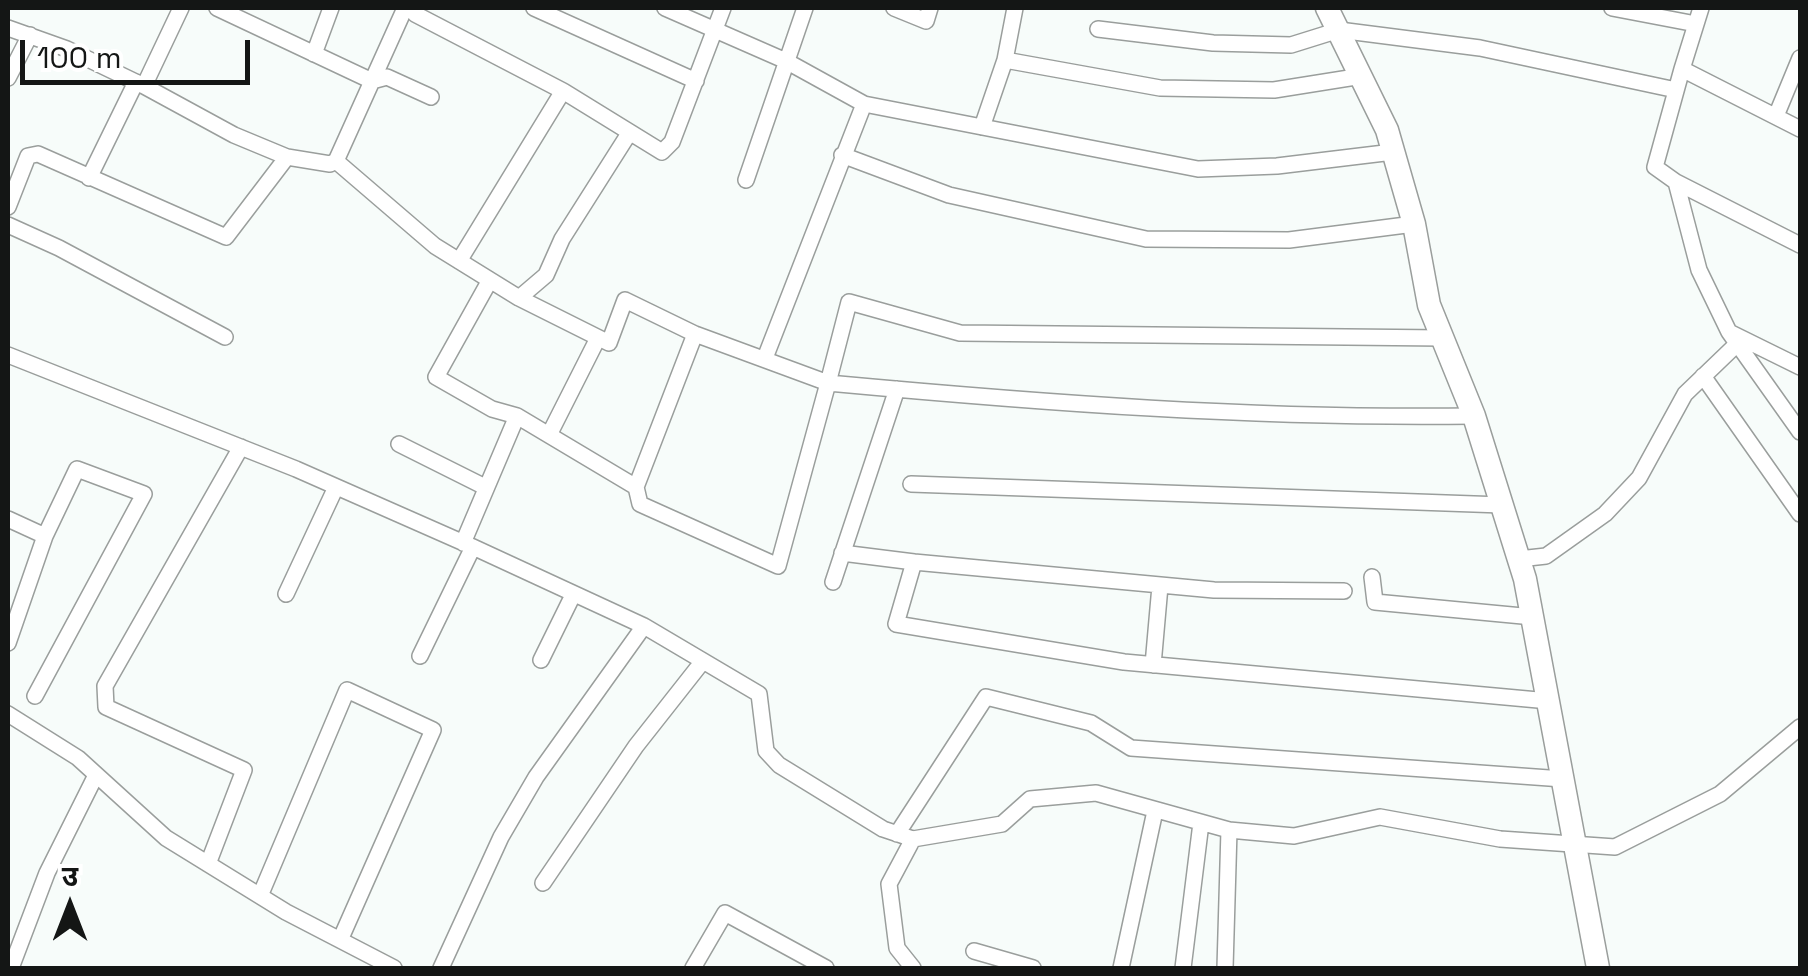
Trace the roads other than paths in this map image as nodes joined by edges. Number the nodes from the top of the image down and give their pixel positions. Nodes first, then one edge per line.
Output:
1 (181, 8) edge
2 (216, 8) edge
3 (330, 8) edge
4 (408, 8) edge
5 (534, 8) edge
6 (665, 8) edge
7 (723, 8) edge
8 (805, 8) edge
9 (894, 8) edge
10 (930, 8) edge
11 (1015, 8) edge
12 (1327, 8) edge
13 (1612, 8) edge
14 (1701, 8) edge
15 (1696, 24) junction
16 (8, 28) edge
17 (1098, 29) dead end
18 (1339, 30) junction
19 (716, 31) junction
20 (30, 36) junction
21 (314, 54) junction
22 (1800, 58) edge
23 (1005, 60) junction
24 (786, 61) junction
25 (1682, 69) junction
26 (1362, 76) junction
27 (8, 78) edge
28 (372, 81) junction
29 (696, 82) junction
30 (140, 84) junction
31 (1676, 90) junction
32 (564, 91) junction
33 (431, 97) dead end
34 (864, 104) junction
35 (1776, 116) junction
36 (982, 127) junction
37 (1800, 129) edge
38 (628, 136) junction
39 (1393, 152) junction
40 (842, 155) junction
41 (287, 157) junction
42 (336, 161) junction
43 (90, 178) junction
44 (746, 180) dead end
45 (1676, 182) junction
46 (8, 208) edge
47 (1414, 224) junction
48 (8, 226) edge
49 (1800, 245) edge
50 (458, 260) junction
51 (490, 280) junction
52 (518, 298) junction
53 (695, 334) junction
54 (224, 337) dead end
55 (598, 338) junction
56 (1443, 338) junction
57 (1733, 338) junction
58 (8, 355) edge
59 (765, 358) junction
60 (1800, 368) edge
61 (1704, 376) junction
62 (828, 382) junction
63 (897, 389) junction
64 (517, 416) junction
65 (1474, 416) junction
66 (1800, 432) edge
67 (549, 436) junction
68 (398, 444) dead end
69 (241, 448) junction
70 (910, 484) dead end
71 (336, 486) junction
72 (485, 487) junction
73 (636, 487) junction
74 (1502, 506) junction
75 (1800, 514) edge
76 (8, 520) edge
77 (45, 536) junction
78 (468, 545) junction
79 (842, 553) junction
80 (1520, 559) junction
81 (914, 562) junction
82 (1372, 577) dead end
83 (833, 582) dead end
84 (1160, 586) junction
85 (1344, 591) dead end
86 (286, 594) dead end
87 (573, 595) junction
88 (1533, 616) junction
89 (644, 626) junction
90 (8, 643) edge
91 (420, 656) dead end
92 (542, 660) dead end
93 (703, 661) junction
94 (1154, 665) junction
95 (35, 696) dead end
96 (1548, 702) junction
97 (8, 714) edge
98 (1800, 727) edge
99 (96, 774) junction
100 (1563, 780) junction
101 (1155, 811) junction
102 (1201, 822) junction
103 (1229, 830) junction
104 (905, 837) junction
105 (1576, 846) junction
106 (208, 864) junction
107 (543, 883) dead end
108 (260, 896) junction
109 (341, 938) junction
110 (974, 951) dead end
111 (12, 968) edge
112 (394, 968) edge
113 (441, 968) edge
114 (693, 968) edge
115 (826, 968) edge
116 (914, 968) edge
117 (1033, 968) edge
118 (1121, 968) edge
119 (1183, 968) edge
120 (1225, 968) edge
121 (1598, 968) edge

1 - 30 street
2 - 21 street
3 - 21 street
4 - 28 street
4 - 32 street
5 - 29 street
6 - 19 street
7 - 19 street
8 - 24 street
9 - 10 street
11 - 23 street
12 - 18 street
13 - 15 street
14 - 15 street
15 - 25 street
16 - 20 street
17 - 18 street
18 - 26 street
18 - 31 street
19 - 24 street
19 - 29 street
20 - 27 street
20 - 30 street
21 - 28 street
22 - 35 street
23 - 26 street
23 - 36 street
24 - 34 street
24 - 44 street
25 - 31 street
25 - 35 street
26 - 39 street
28 - 33 street
28 - 42 street
29 - 38 street
30 - 41 street
30 - 43 street
31 - 45 street
32 - 38 street
32 - 50 street
34 - 36 street
34 - 40 street
35 - 37 street
36 - 39 street
38 - 52 street
39 - 47 street
40 - 47 street
40 - 59 street
41 - 42 street
41 - 43 street
42 - 50 street
43 - 46 street
45 - 49 street
45 - 57 street
47 - 56 street
48 - 54 street
50 - 51 street
51 - 52 street
51 - 64 street
52 - 55 street
53 - 55 street
53 - 59 street
53 - 73 street
55 - 67 street
56 - 62 street
56 - 65 street
57 - 60 street
57 - 61 street
57 - 66 street
58 - 69 street
59 - 62 street
61 - 75 street
61 - 80 street
62 - 63 street
62 - 73 street
63 - 65 street
63 - 79 street
64 - 67 street
64 - 72 street
65 - 74 street
67 - 73 street
68 - 72 street
69 - 71 street
69 - 106 street
70 - 74 street
71 - 78 street
71 - 86 street
72 - 78 street
74 - 80 street
76 - 77 street
77 - 90 street
77 - 95 street
78 - 87 street
78 - 91 street
79 - 81 street
79 - 83 street
80 - 88 street
81 - 84 street
81 - 94 street
82 - 88 street
84 - 85 street
84 - 94 street
87 - 89 street
87 - 92 street
88 - 96 street
89 - 93 street
89 - 113 street
93 - 104 street
93 - 107 street
94 - 96 street
96 - 100 street
97 - 99 street
98 - 105 street
99 - 106 street
99 - 111 street
100 - 104 street
100 - 105 street
101 - 102 street
101 - 104 street
101 - 118 street
102 - 103 street
102 - 119 street
103 - 105 street
103 - 120 street
104 - 116 street
105 - 121 street
106 - 108 street
108 - 109 street
108 - 109 street
109 - 112 street
110 - 117 street
114 - 115 street

